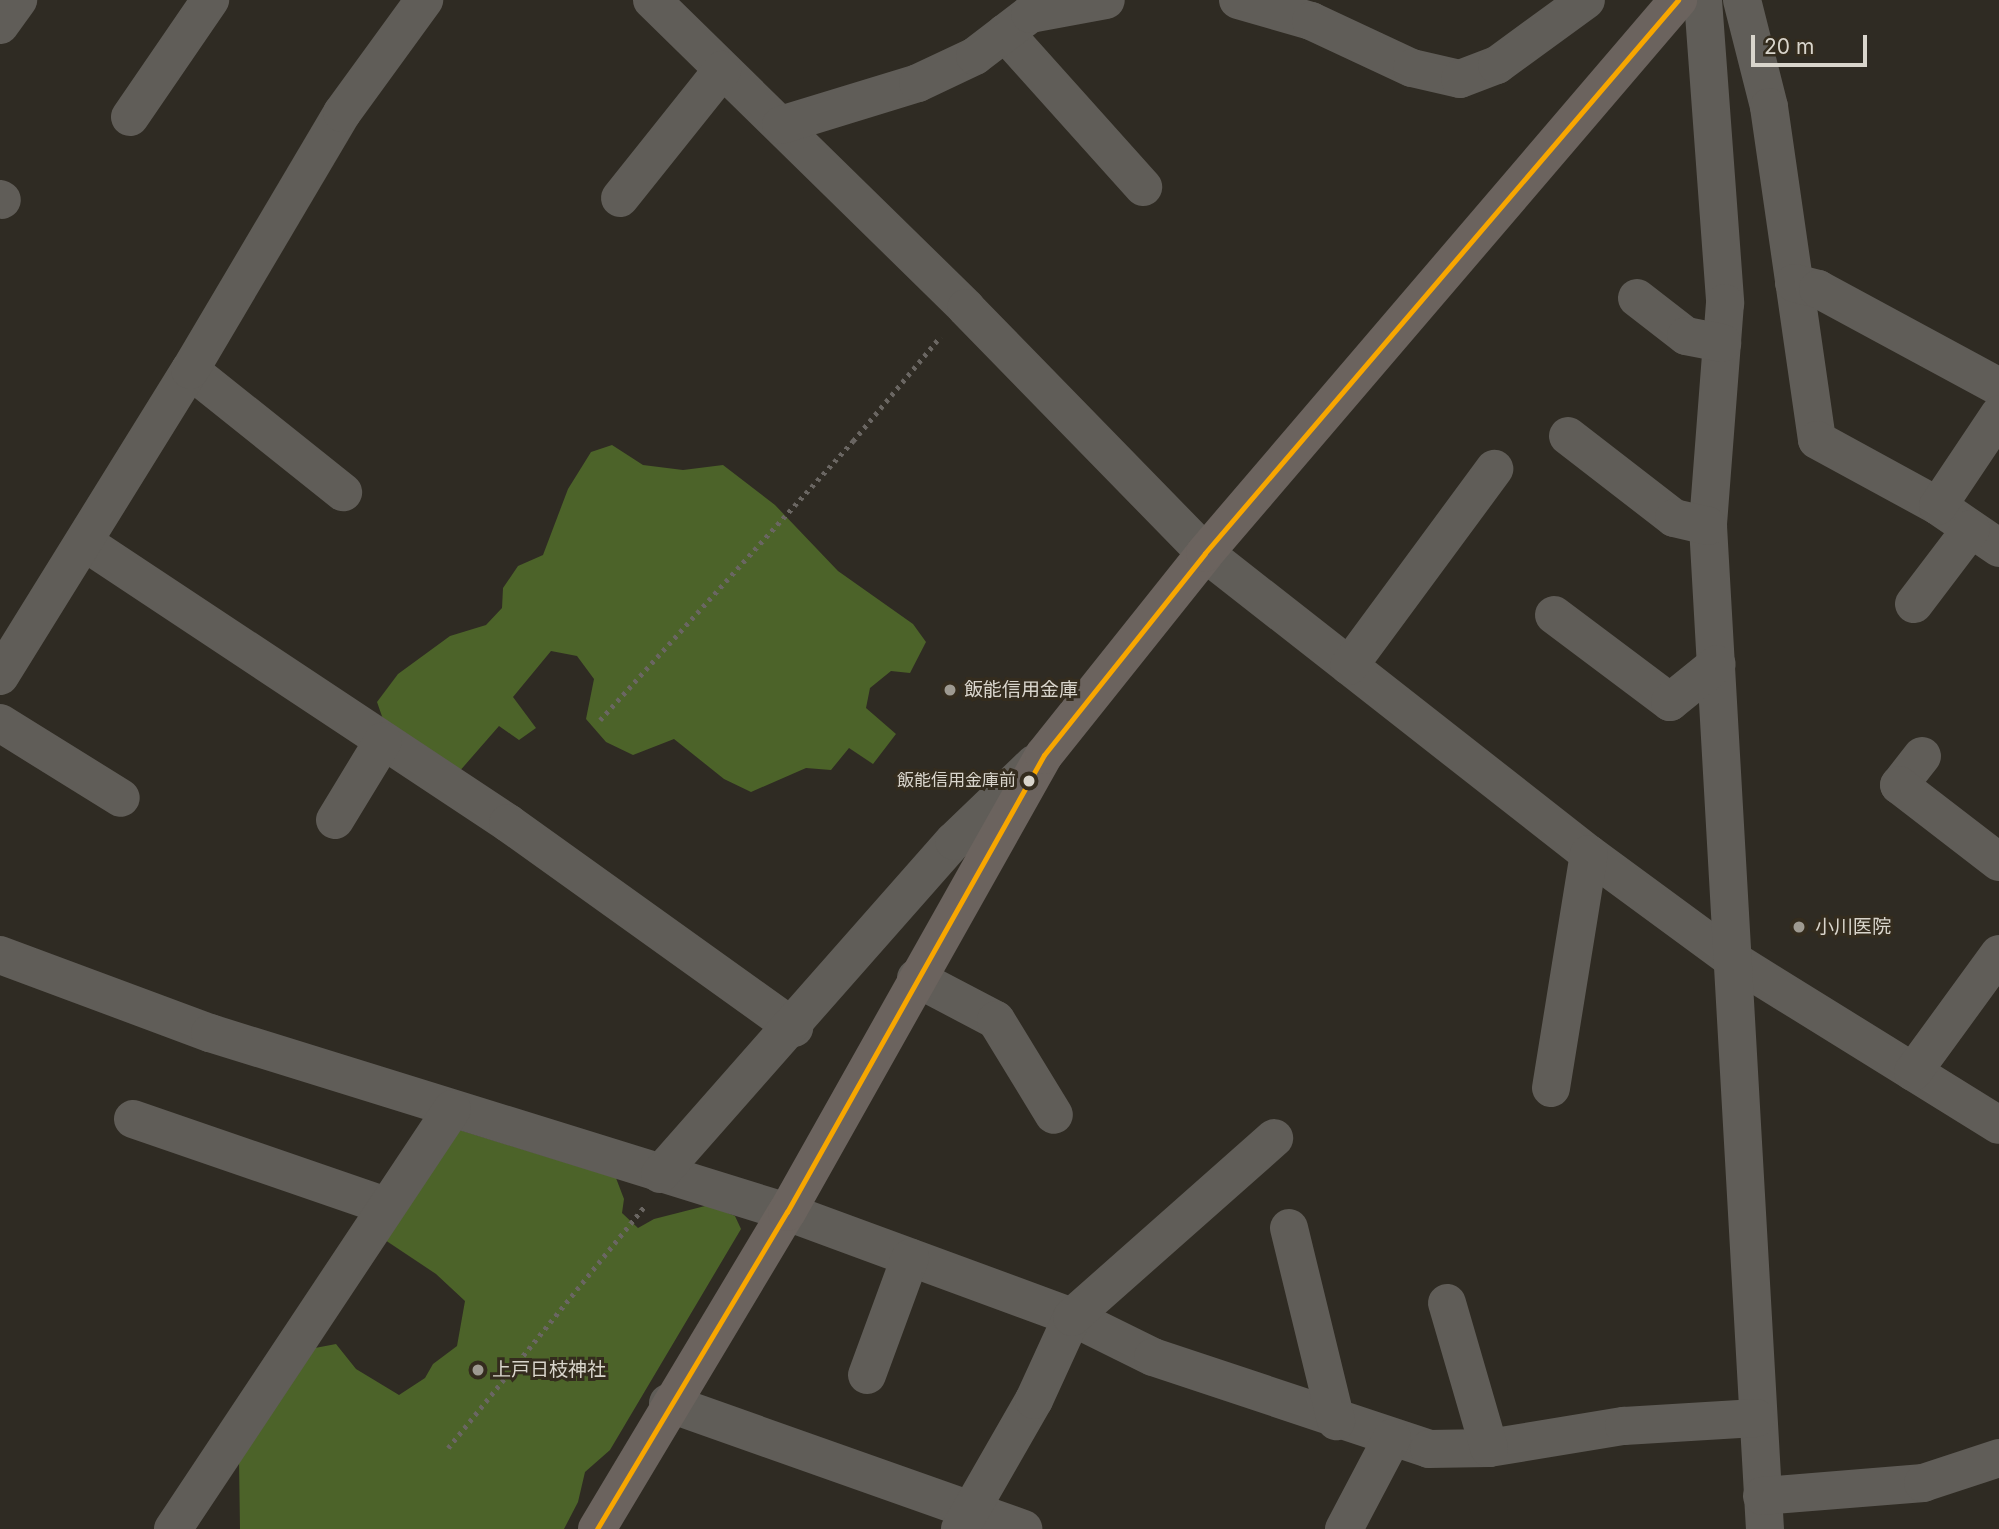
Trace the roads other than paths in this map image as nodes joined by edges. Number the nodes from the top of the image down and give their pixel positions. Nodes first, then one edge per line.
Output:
1 (18, 0) edge
2 (209, 0) edge
3 (424, 0) edge
4 (652, 0) edge
5 (1106, 0) edge
6 (1238, 0) edge
7 (1586, 0) edge
8 (1678, 0) edge
9 (1703, 0) edge
10 (1742, 0) edge
11 (0, 25) edge
12 (1005, 33) junction
13 (722, 70) junction
14 (130, 117) dead end
15 (781, 125) junction
16 (1143, 187) dead end
17 (620, 198) dead end
18 (1794, 283) junction
19 (1637, 298) dead end
20 (1722, 343) junction
21 (190, 370) junction
22 (1999, 387) edge
23 (1999, 415) edge
24 (1568, 436) dead end
25 (1494, 469) dead end
26 (343, 492) dead end
27 (1938, 506) junction
28 (1708, 526) junction
29 (1985, 538) edge
30 (84, 542) junction
31 (1205, 553) junction
32 (1914, 604) dead end
33 (1555, 615) dead end
34 (4, 662) edge
35 (1717, 664) junction
36 (1349, 666) junction
37 (0, 723) edge
38 (383, 741) junction
39 (1044, 754) junction
40 (1922, 756) dead end
41 (121, 798) dead end
42 (335, 820) dead end
43 (1589, 854) junction
44 (1999, 862) edge
45 (1999, 954) edge
46 (0, 955) edge
47 (1736, 962) junction
48 (916, 978) junction
49 (794, 1028) junction
50 (1913, 1072) junction
51 (1551, 1088) dead end
52 (452, 1109) junction
53 (1054, 1115) dead end
54 (133, 1119) dead end
55 (1999, 1125) edge
56 (1274, 1138) dead end
57 (664, 1176) junction
58 (386, 1206) junction
59 (787, 1212) junction
60 (1289, 1228) dead end
61 (910, 1258) junction
62 (1447, 1303) dead end
63 (1072, 1317) junction
64 (867, 1375) dead end
65 (668, 1403) junction
66 (1756, 1418) junction
67 (1336, 1421) junction
68 (1392, 1438) junction
69 (1489, 1448) junction
70 (1999, 1458) edge
71 (1763, 1513) edge
72 (967, 1519) edge
73 (173, 1529) edge
74 (597, 1529) edge
75 (1023, 1529) edge
76 (1344, 1529) edge

1 - 11 street
2 - 14 street
3 - 21 street
4 - 13 street
5 - 12 street
6 - 7 street
8 - 31 main road
9 - 20 street
10 - 18 street
12 - 15 street
12 - 16 street
13 - 15 street
13 - 17 street
15 - 31 street
18 - 22 street
18 - 27 street
19 - 20 street
20 - 28 street
21 - 26 street
21 - 30 street
23 - 27 street
24 - 28 street
25 - 36 street
27 - 29 street
28 - 35 street
29 - 32 street
30 - 34 street
30 - 38 street
31 - 36 street
31 - 39 main road
33 - 35 street
35 - 47 street
36 - 43 street
37 - 41 street
38 - 42 street
38 - 49 street
39 - 48 main road
39 - 49 street
40 - 44 street
43 - 47 street
43 - 51 street
45 - 50 street
46 - 52 street
47 - 50 street
47 - 66 street
48 - 53 street
48 - 59 main road
49 - 57 street
50 - 55 street
52 - 57 street
52 - 58 street
54 - 58 street
56 - 63 street
57 - 59 street
58 - 73 street
59 - 61 street
59 - 65 main road
60 - 67 street
61 - 63 street
61 - 64 street
62 - 69 street
63 - 67 street
63 - 72 street
65 - 72 street
65 - 74 main road
66 - 69 street
66 - 71 street
67 - 68 street
68 - 69 street
68 - 76 street
70 - 71 street
72 - 75 street

